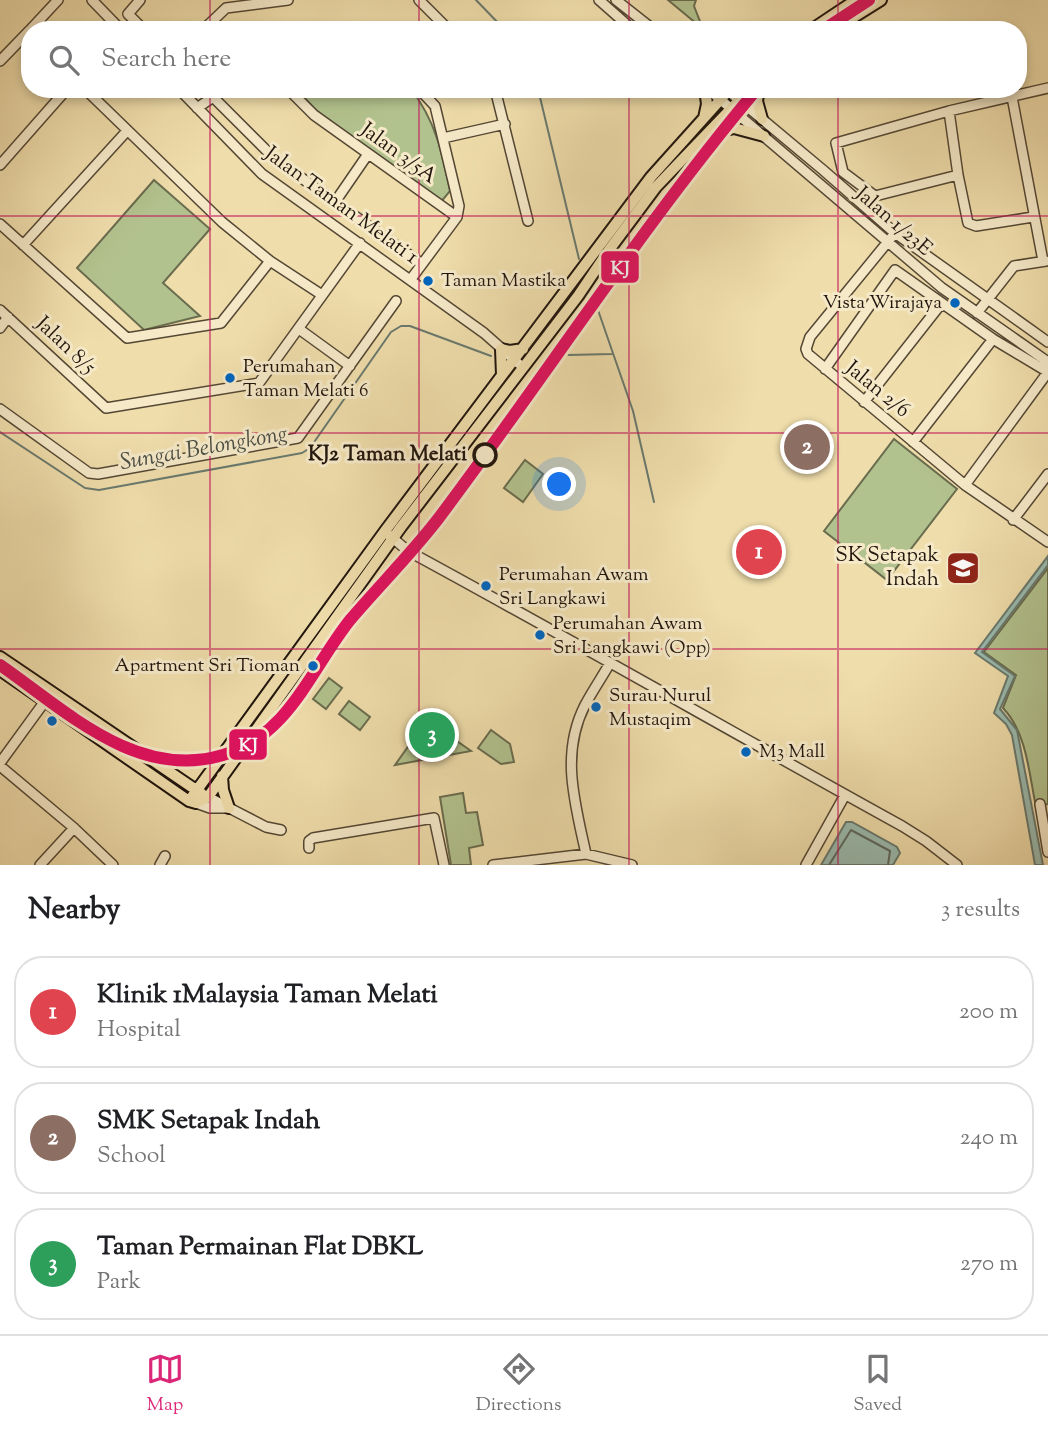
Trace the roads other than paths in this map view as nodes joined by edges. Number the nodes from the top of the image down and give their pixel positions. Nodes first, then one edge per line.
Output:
1 (58, 0) edge
2 (92, 0) edge
3 (141, 0) edge
4 (288, 0) edge
5 (419, 0) edge
6 (599, 0) edge
7 (616, 0) edge
8 (856, 0) edge
9 (881, 0) edge
10 (38, 21) edge
11 (112, 21) edge
12 (135, 21) edge
13 (212, 21) edge
14 (440, 21) edge
15 (623, 21) edge
16 (643, 21) edge
17 (824, 21) edge
18 (847, 21) edge
19 (21, 39) edge
20 (0, 61) edge
21 (1048, 88) edge
22 (1027, 93) edge
23 (59, 98) edge
24 (94, 98) edge
25 (188, 98) edge
26 (215, 98) joint
27 (297, 98) edge
28 (427, 98) edge
29 (498, 98) edge
30 (707, 98) edge
31 (721, 98) edge
32 (728, 98) edge
33 (736, 98) edge
34 (758, 98) edge
35 (1008, 98) edge
36 (1012, 98) edge
37 (739, 100) junction
38 (732, 109) junction
39 (949, 111) junction
40 (201, 112) junction
41 (762, 119) junction
42 (703, 120) junction
43 (505, 124) junction
44 (126, 132) junction
45 (708, 134) junction
46 (764, 136) junction
47 (443, 138) junction
48 (368, 154) junction
49 (0, 165) edge
50 (958, 175) junction
51 (335, 202) junction
52 (457, 217) junction
53 (1033, 217) junction
54 (528, 221) dead end
55 (0, 224) edge
56 (895, 233) junction
57 (360, 243) junction
58 (887, 243) junction
59 (23, 245) junction
60 (270, 261) junction
61 (1045, 261) edge
62 (422, 264) junction
63 (411, 279) junction
64 (322, 295) junction
65 (986, 299) junction
66 (396, 301) dead end
67 (941, 304) junction
68 (0, 310) edge
69 (976, 313) junction
70 (8, 317) junction
71 (0, 328) edge
72 (299, 329) junction
73 (993, 339) junction
74 (1048, 342) edge
75 (501, 349) junction
76 (523, 349) junction
77 (1048, 362) edge
78 (518, 364) junction
79 (350, 366) junction
80 (825, 369) junction
81 (1048, 372) edge
82 (502, 375) junction
83 (864, 402) junction
84 (0, 409) edge
85 (913, 442) junction
86 (1048, 474) edge
87 (965, 485) junction
88 (1013, 520) junction
89 (387, 538) junction
90 (1048, 542) edge
91 (0, 657) edge
92 (610, 663) junction
93 (0, 670) edge
94 (48, 697) junction
95 (0, 764) edge
96 (211, 770) junction
97 (175, 776) junction
98 (222, 776) junction
99 (196, 790) junction
100 (845, 795) junction
101 (208, 797) junction
102 (192, 802) junction
103 (1040, 804) dead end
104 (229, 808) junction
105 (74, 828) junction
106 (281, 830) dead end
107 (1047, 845) edge
108 (309, 848) dead end
109 (586, 853) junction
110 (40, 865) edge
111 (113, 865) edge
112 (444, 865) edge
113 (493, 865) edge
114 (632, 865) edge
115 (806, 865) edge
116 (957, 865) edge

1 - 10 street
2 - 11 street
3 - 12 street
4 - 13 street
5 - 14 street
6 - 15 street
7 - 16 street
8 - 17 main road
9 - 18 main road
19 - 20 street
21 - 22 street
23 - 49 street
24 - 44 street
25 - 40 street, Jalan Taman Melati 1
26 - 40 street
26 - 51 street
27 - 48 street, Jalan 3/5A
28 - 47 street
29 - 43 street
30 - 42 main road
31 - 42 main road
32 - 38 street, Jalan 1/23E
33 - 37 street, Jalan 1/23E
34 - 41 main road
35 - 39 street
36 - 53 street
37 - 38 main road
37 - 41 street, Jalan 1/23E
38 - 45 main road
38 - 46 street, Jalan 1/23E
39 - 50 street
39 - 50 street
40 - 57 street, Jalan Taman Melati 1
41 - 56 street, Jalan 1/23E
42 - 76 main road
43 - 47 street
43 - 54 street
44 - 59 street
44 - 60 street
45 - 46 main road
45 - 78 main road
46 - 58 street, Jalan 1/23E
47 - 52 street
48 - 51 street
48 - 52 street, Jalan 3/5A
50 - 53 street
51 - 62 street
52 - 62 street
53 - 61 street
55 - 59 street
56 - 58 street, Jalan 2/6
56 - 65 street, Jalan 1/23E
57 - 63 street, Jalan Taman Melati 1
57 - 64 street
58 - 69 street, Jalan 1/23E
58 - 80 street, Jalan 2/6
59 - 60 street
60 - 64 street
61 - 65 street
62 - 63 street
63 - 75 street, Jalan Taman Melati 1
64 - 72 street
65 - 69 street
65 - 74 street, Jalan 1/23E
66 - 79 street
67 - 73 street
67 - 80 street
67 - 83 street
68 - 70 street, Jalan 8/5
69 - 77 street, Jalan 1/23E
70 - 71 street
70 - 72 street, Jalan 8/5
72 - 79 street
73 - 81 street
73 - 85 street
75 - 76 main road
75 - 78 street, Jalan Taman Melati 1
75 - 82 main road
76 - 78 main road
78 - 82 main road
78 - 89 main road
79 - 84 street
80 - 83 street, Jalan 2/6
81 - 87 street
82 - 89 main road
83 - 85 street, Jalan 2/6
85 - 87 street, Jalan 2/6
86 - 88 street
87 - 88 street, Jalan 2/6
88 - 90 street, Jalan 2/6
89 - 92 street
89 - 96 main road
89 - 98 main road
91 - 94 main road
92 - 100 street
92 - 109 street
93 - 94 main road
94 - 95 street
94 - 97 main road
94 - 102 main road
95 - 105 street
96 - 97 main road
96 - 99 main road
97 - 99 main road
98 - 101 main road
98 - 104 main road
99 - 101 main road
99 - 102 main road
100 - 115 street
100 - 116 street
101 - 102 main road
101 - 104 street
102 - 104 street
103 - 107 street
104 - 106 street
105 - 110 street
105 - 111 street
108 - 112 street
109 - 113 street
109 - 114 street

